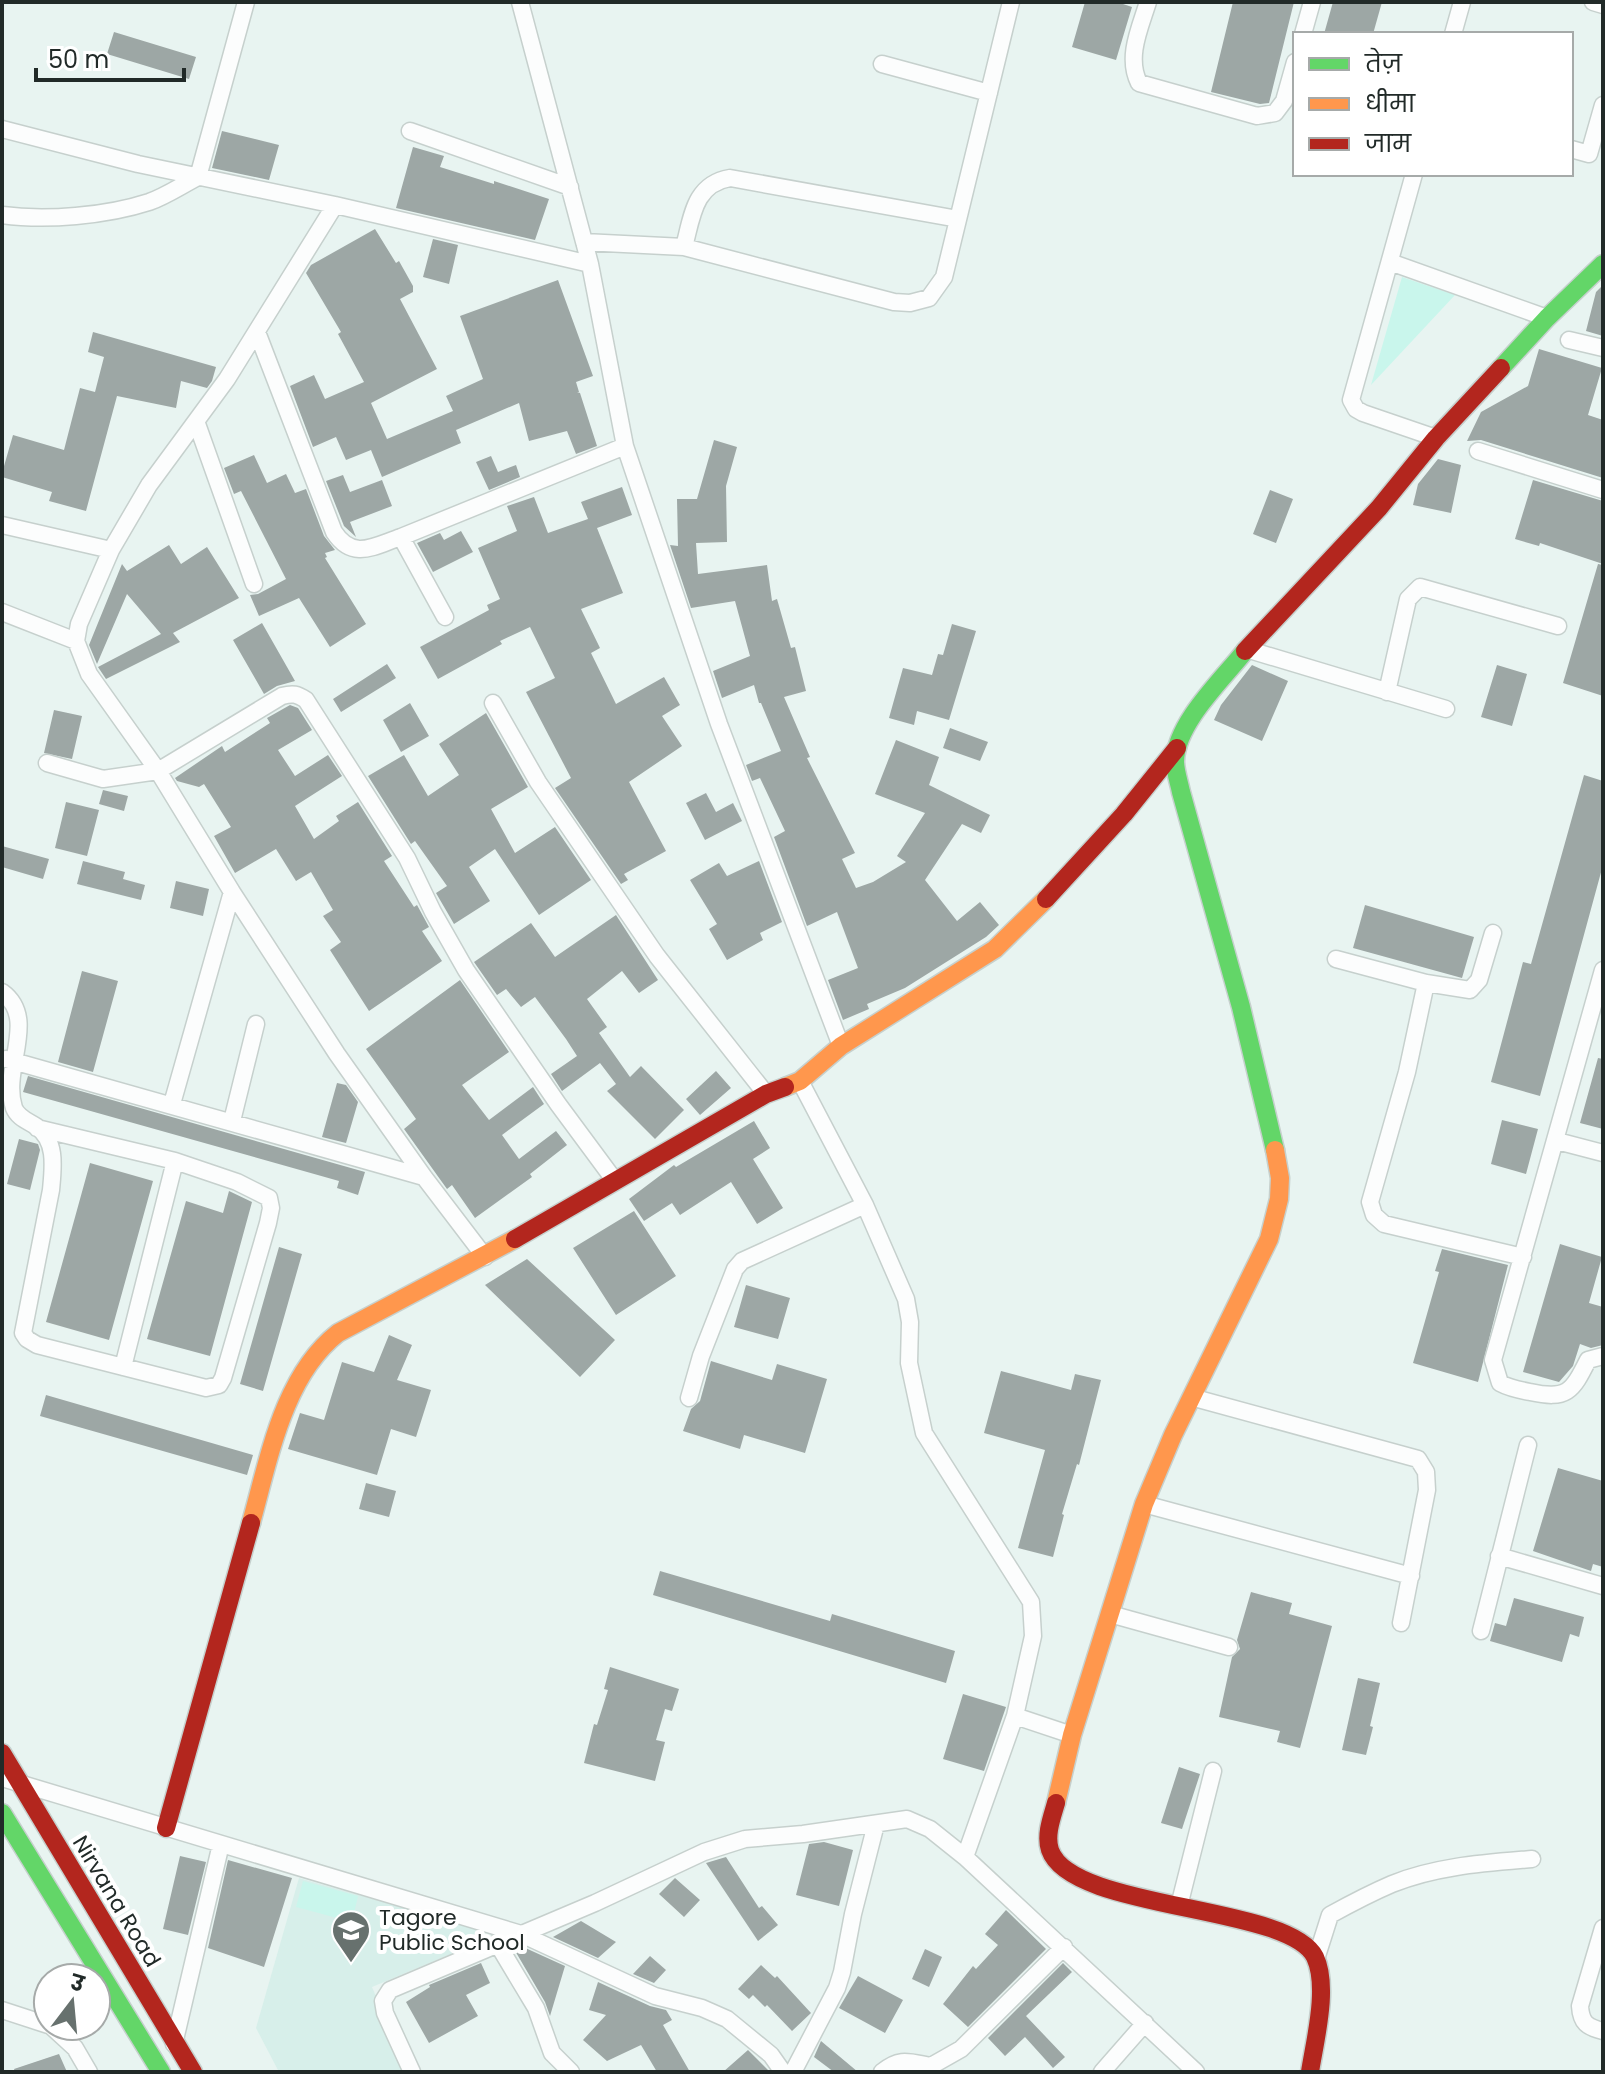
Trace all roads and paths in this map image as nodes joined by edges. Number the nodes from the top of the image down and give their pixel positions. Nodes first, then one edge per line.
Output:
1 (246, 2) edge
2 (520, 2) edge
3 (1011, 2) edge
4 (1148, 2) edge
5 (1312, 2) edge
6 (1462, 2) edge
7 (1593, 2) edge
8 (1603, 5) edge
9 (1304, 32) edge
10 (1454, 32) edge
11 (882, 64) dead end
12 (1293, 69) edge
13 (989, 93) junction
14 (1603, 105) edge
15 (2, 129) edge
16 (410, 131) dead end
17 (1573, 150) edge
18 (1413, 176) edge
19 (198, 177) junction
20 (570, 187) junction
21 (335, 205) junction
22 (2, 215) edge
23 (958, 219) junction
24 (584, 242) junction
25 (684, 247) junction
26 (1390, 262) junction
27 (590, 264) junction
28 (1603, 264) edge
29 (1547, 318) junction
30 (257, 332) junction
31 (1569, 340) dead end
32 (1603, 348) edge
33 (196, 421) junction
34 (1436, 438) junction
35 (625, 446) junction
36 (1478, 451) dead end
37 (1603, 490) edge
38 (2, 525) edge
39 (401, 537) junction
40 (111, 550) junction
41 (254, 584) dead end
42 (2, 612) edge
43 (445, 617) dead end
44 (1558, 626) dead end
45 (76, 641) junction
46 (1246, 649) junction
47 (1387, 692) junction
48 (493, 703) dead end
49 (1446, 709) dead end
50 (1177, 748) junction
51 (47, 763) dead end
52 (158, 771) junction
53 (232, 892) junction
54 (1493, 933) dead end
55 (1336, 959) dead end
56 (1603, 970) edge
57 (1426, 983) junction
58 (2, 992) edge
59 (256, 1024) dead end
60 (841, 1046) junction
61 (7, 1059) edge
62 (800, 1081) junction
63 (766, 1094) junction
64 (172, 1104) junction
65 (232, 1121) junction
66 (37, 1128) junction
67 (1557, 1141) junction
68 (1603, 1153) edge
69 (175, 1161) junction
70 (424, 1177) junction
71 (615, 1181) junction
72 (865, 1205) junction
73 (485, 1257) junction
74 (1523, 1257) junction
75 (1603, 1356) edge
76 (123, 1367) junction
77 (1191, 1397) junction
78 (689, 1398) dead end
79 (1528, 1445) dead end
80 (1144, 1504) junction
81 (1499, 1556) junction
82 (1411, 1576) junction
83 (1603, 1586) edge
84 (1110, 1614) junction
85 (1401, 1623) dead end
86 (1481, 1631) dead end
87 (1229, 1647) dead end
88 (1015, 1716) junction
89 (1072, 1735) junction
90 (2, 1753) edge
91 (1213, 1771) dead end
92 (2, 1778) edge
93 (21, 1784) junction
94 (2, 1813) edge
95 (876, 1824) junction
96 (166, 1828) junction
97 (221, 1844) junction
98 (965, 1857) junction
99 (1532, 1859) dead end
100 (1179, 1906) junction
101 (1603, 1928) edge
102 (521, 1934) junction
103 (497, 1943) junction
104 (1064, 1947) junction
105 (1316, 1959) junction
106 (2, 2010) edge
107 (32, 2020) edge
108 (1145, 2023) junction
109 (1603, 2031) edge
110 (68, 2042) edge
111 (174, 2044) junction
112 (934, 2069) edge
113 (89, 2072) edge
114 (161, 2072) edge
115 (193, 2072) edge
116 (412, 2072) edge
117 (571, 2072) edge
118 (783, 2072) edge
119 (793, 2072) edge
120 (882, 2072) edge
121 (1102, 2072) edge
122 (1196, 2072) edge
123 (1310, 2072) edge

1 - 19 street
2 - 20 street
3 - 13 street
4 - 12 street
5 - 9 street
6 - 10 street
7 - 8 street
11 - 13 street
13 - 23 street
14 - 17 street
15 - 19 street
16 - 20 street
18 - 26 street
19 - 21 street
19 - 22 street
20 - 24 street
21 - 27 street
21 - 30 street
23 - 25 street
23 - 25 street
24 - 25 street
24 - 27 street
26 - 29 street
26 - 34 street
27 - 35 street
28 - 29 street
29 - 34 street
30 - 33 street
30 - 39 street
31 - 32 street
33 - 40 street
33 - 41 street
34 - 46 street
35 - 39 street
35 - 60 street
36 - 37 street
38 - 40 street
39 - 43 street
40 - 45 street
42 - 45 street
44 - 47 street
45 - 52 street
46 - 47 street
46 - 50 street
47 - 49 street
48 - 63 street
50 - 60 street
50 - 77 street
51 - 52 street
52 - 53 street
52 - 71 street
53 - 64 street
53 - 70 street
54 - 57 street
55 - 57 street
56 - 67 street
57 - 74 street
58 - 61 street
59 - 65 street
60 - 62 street
61 - 64 street
61 - 66 street
62 - 63 street
62 - 72 street
63 - 71 street
64 - 65 street
65 - 70 street
66 - 69 street
66 - 76 street
67 - 68 street
67 - 74 street
69 - 76 street
69 - 76 street
70 - 73 street
71 - 73 street
72 - 78 street
72 - 88 street
73 - 96 street
74 - 75 street
77 - 80 street
77 - 82 street
79 - 81 street
80 - 82 street
80 - 84 street
81 - 83 street
81 - 86 street
82 - 85 street
84 - 87 street
84 - 89 street
88 - 89 street
88 - 98 street
89 - 100 street
90 - 93 street, Nirvana Road
91 - 100 street
92 - 93 street
93 - 96 street
93 - 111 street, Nirvana Road
94 - 114 street
95 - 98 street
95 - 102 street
95 - 119 street
96 - 97 street
97 - 102 street
97 - 111 street
98 - 104 street
99 - 105 street
100 - 105 street
101 - 109 street
102 - 103 street
102 - 118 street
103 - 116 street
103 - 117 street
104 - 108 street
104 - 112 street
105 - 123 street
106 - 107 street
108 - 121 street
108 - 122 street
110 - 113 street
111 - 115 street, Nirvana Road
112 - 120 street

